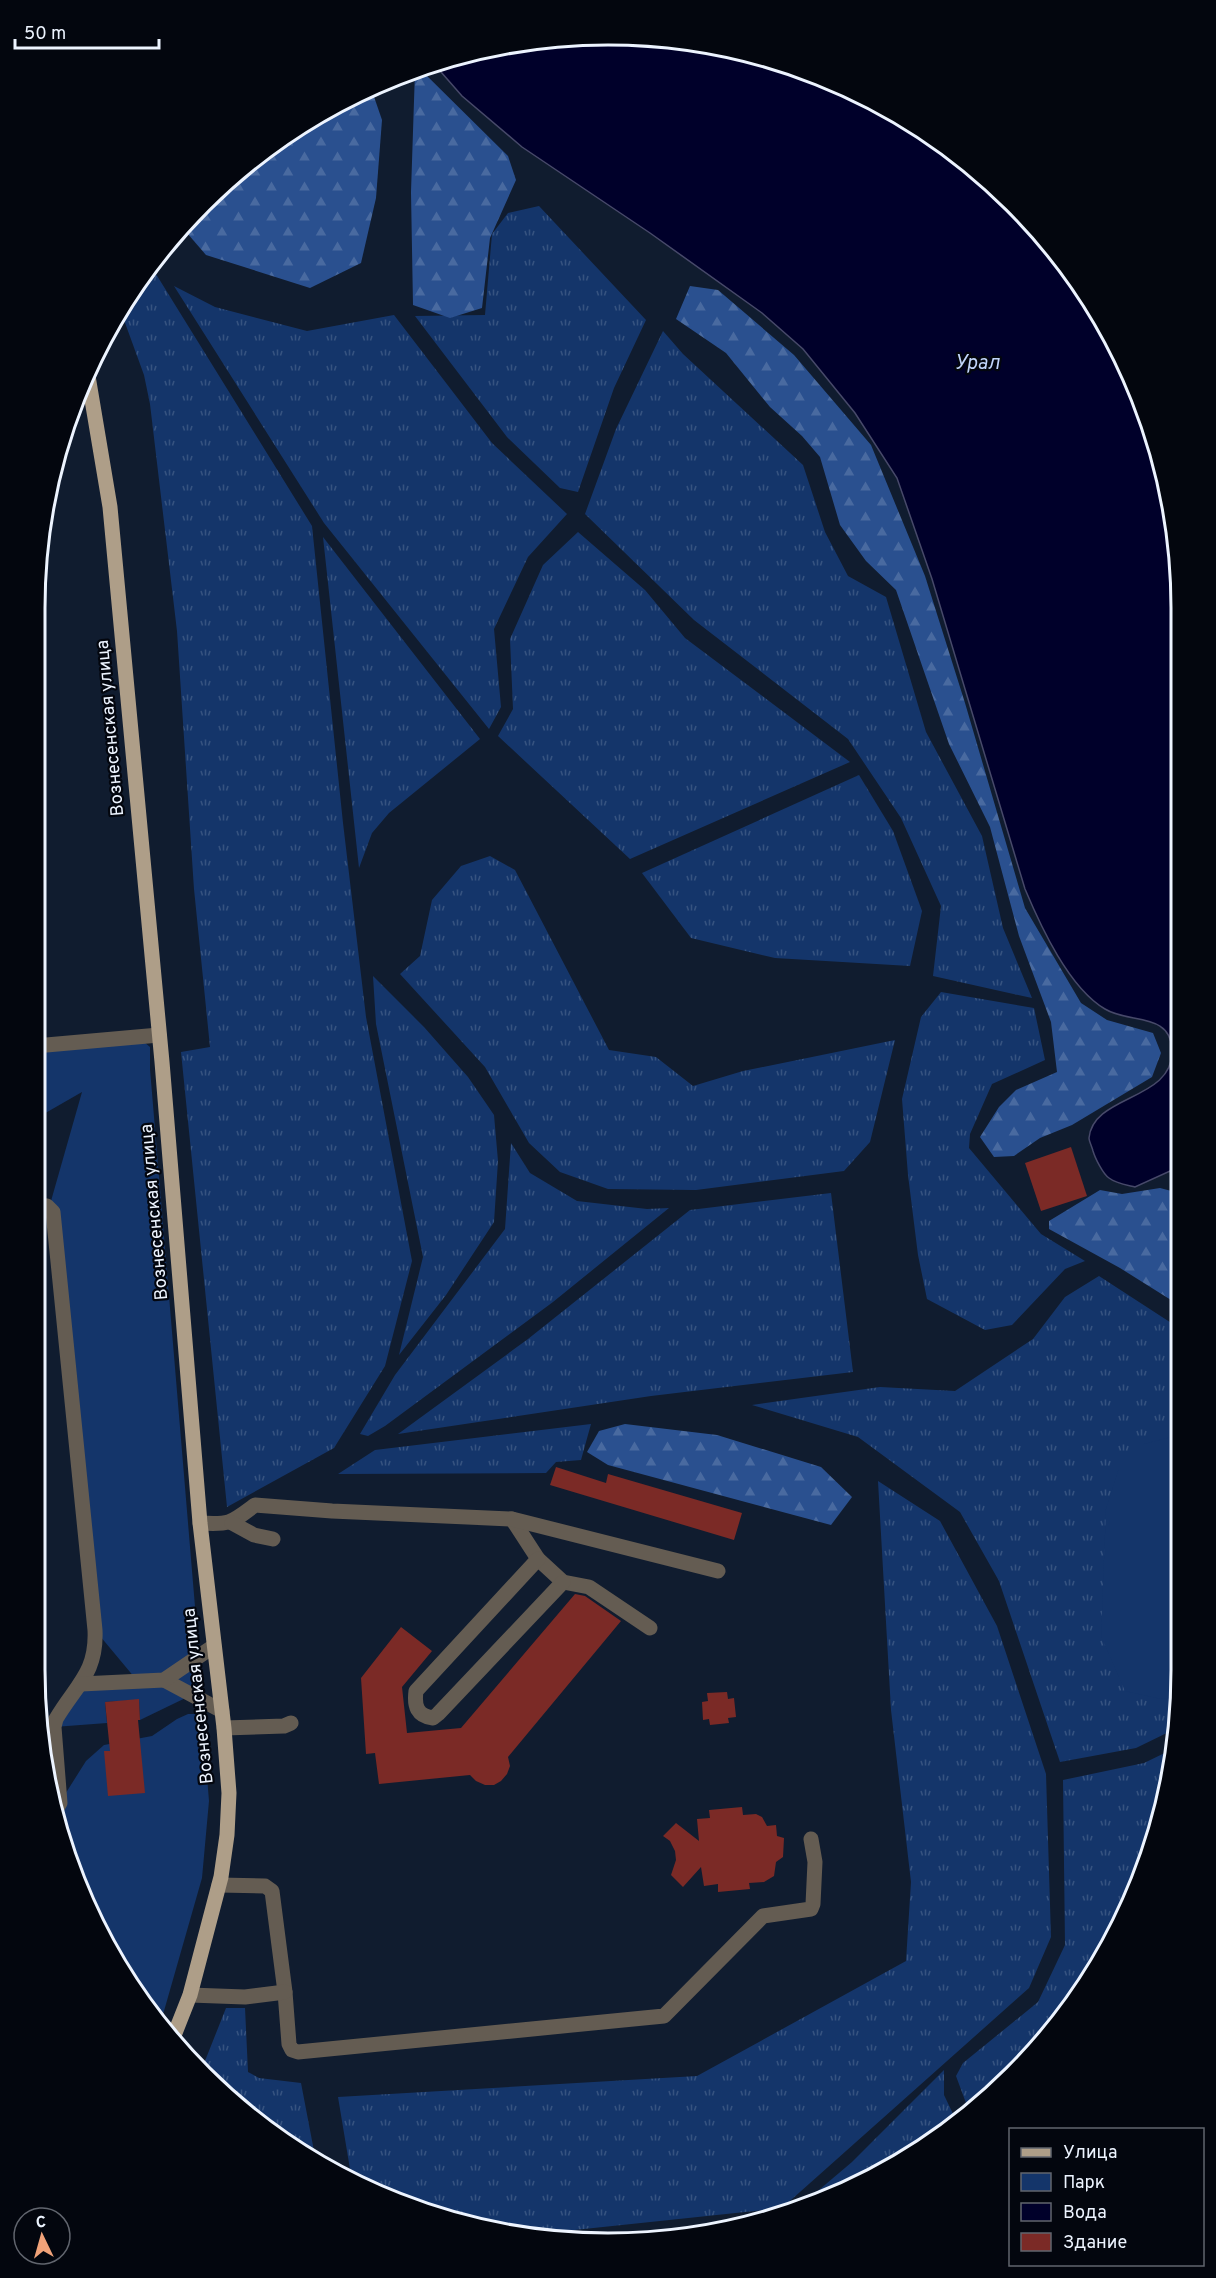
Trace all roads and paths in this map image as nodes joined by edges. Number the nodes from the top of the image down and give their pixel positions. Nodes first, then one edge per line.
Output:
1 (89, 390) edge
2 (159, 1035) junction
3 (45, 1045) edge
4 (45, 1206) edge
5 (512, 1519) junction
6 (232, 1522) junction
7 (200, 1523) junction
8 (273, 1539) dead end
9 (538, 1559) junction
10 (718, 1571) dead end
11 (563, 1582) junction
12 (650, 1628) dead end
13 (214, 1646) junction
14 (164, 1680) junction
15 (81, 1683) junction
16 (222, 1711) junction
17 (291, 1723) dead end
18 (224, 1728) junction
19 (59, 1795) edge
20 (811, 1839) dead end
21 (219, 1885) junction
22 (285, 1992) junction
23 (190, 1995) junction
24 (176, 2030) edge

1 - 2 main road, Вознесенская улица
2 - 3 lane
2 - 7 main road, Вознесенская улица
4 - 15 lane
5 - 6 lane
5 - 9 lane
5 - 10 lane
6 - 7 lane
6 - 8 lane
7 - 13 main road, Вознесенская улица
9 - 11 lane
9 - 11 lane
11 - 12 lane
13 - 14 lane
13 - 16 main road, Вознесенская улица
14 - 15 lane
14 - 16 lane
15 - 19 lane
16 - 18 main road, Вознесенская улица
17 - 18 lane
18 - 21 main road, Вознесенская улица
20 - 22 lane
21 - 22 lane
21 - 23 main road, Вознесенская улица
22 - 23 lane
23 - 24 main road, Вознесенская улица

